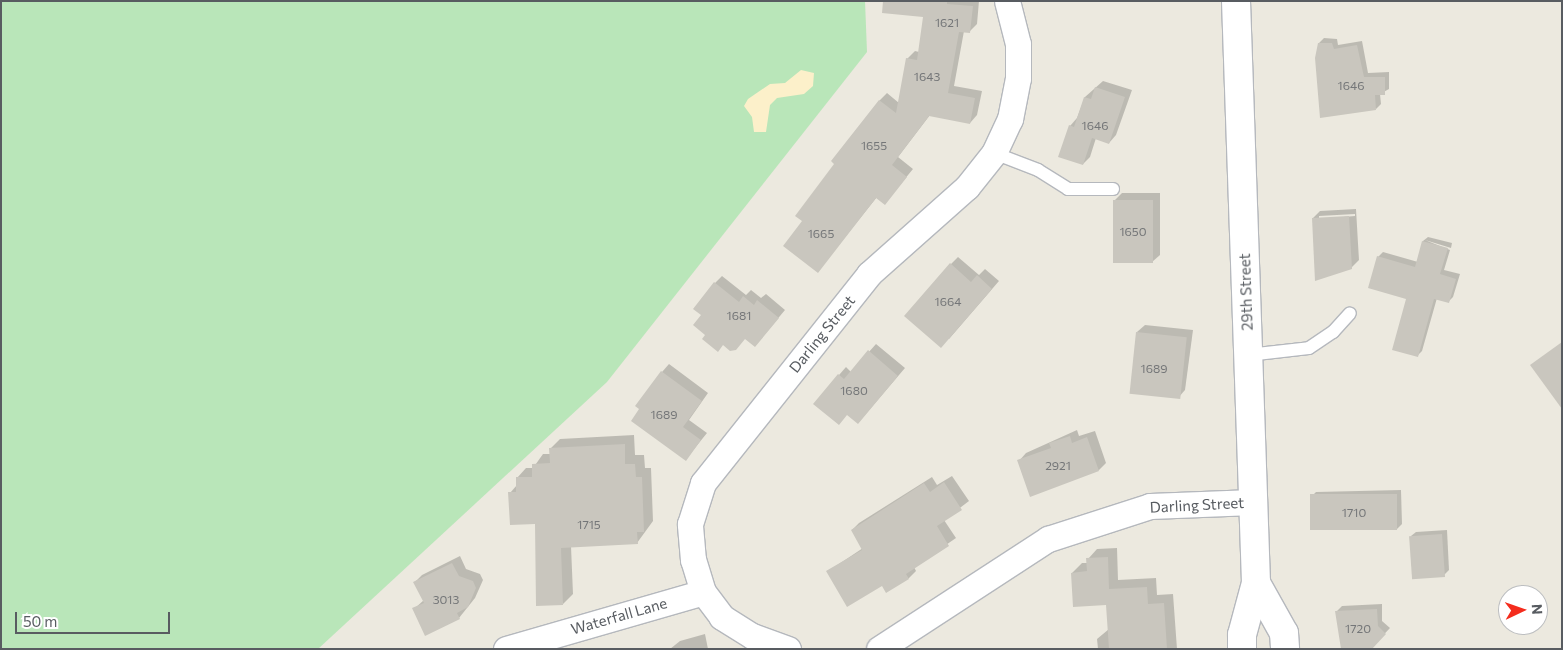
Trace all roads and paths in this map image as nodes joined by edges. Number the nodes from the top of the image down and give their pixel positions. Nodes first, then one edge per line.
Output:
1 (1007, 1) edge
2 (1236, 1) edge
3 (994, 153) junction
4 (1113, 189) dead end
5 (1350, 312) dead end
6 (1248, 355) junction
7 (1253, 502) junction
8 (1256, 583) junction
9 (703, 592) junction
10 (506, 649) edge
11 (788, 649) edge
12 (879, 649) edge
13 (1242, 649) edge
14 (1285, 649) edge

1 - 3 street, Darling Street
2 - 6 street, 29th Street
3 - 4 lane
3 - 9 street, Darling Street
5 - 6 lane
6 - 7 street, 29th Street
7 - 8 street, 29th Street
7 - 12 street, Darling Street
8 - 13 street, 29th Street
8 - 14 street, 29th Street
9 - 10 street, Waterfall Lane
9 - 11 street, Darling Street

